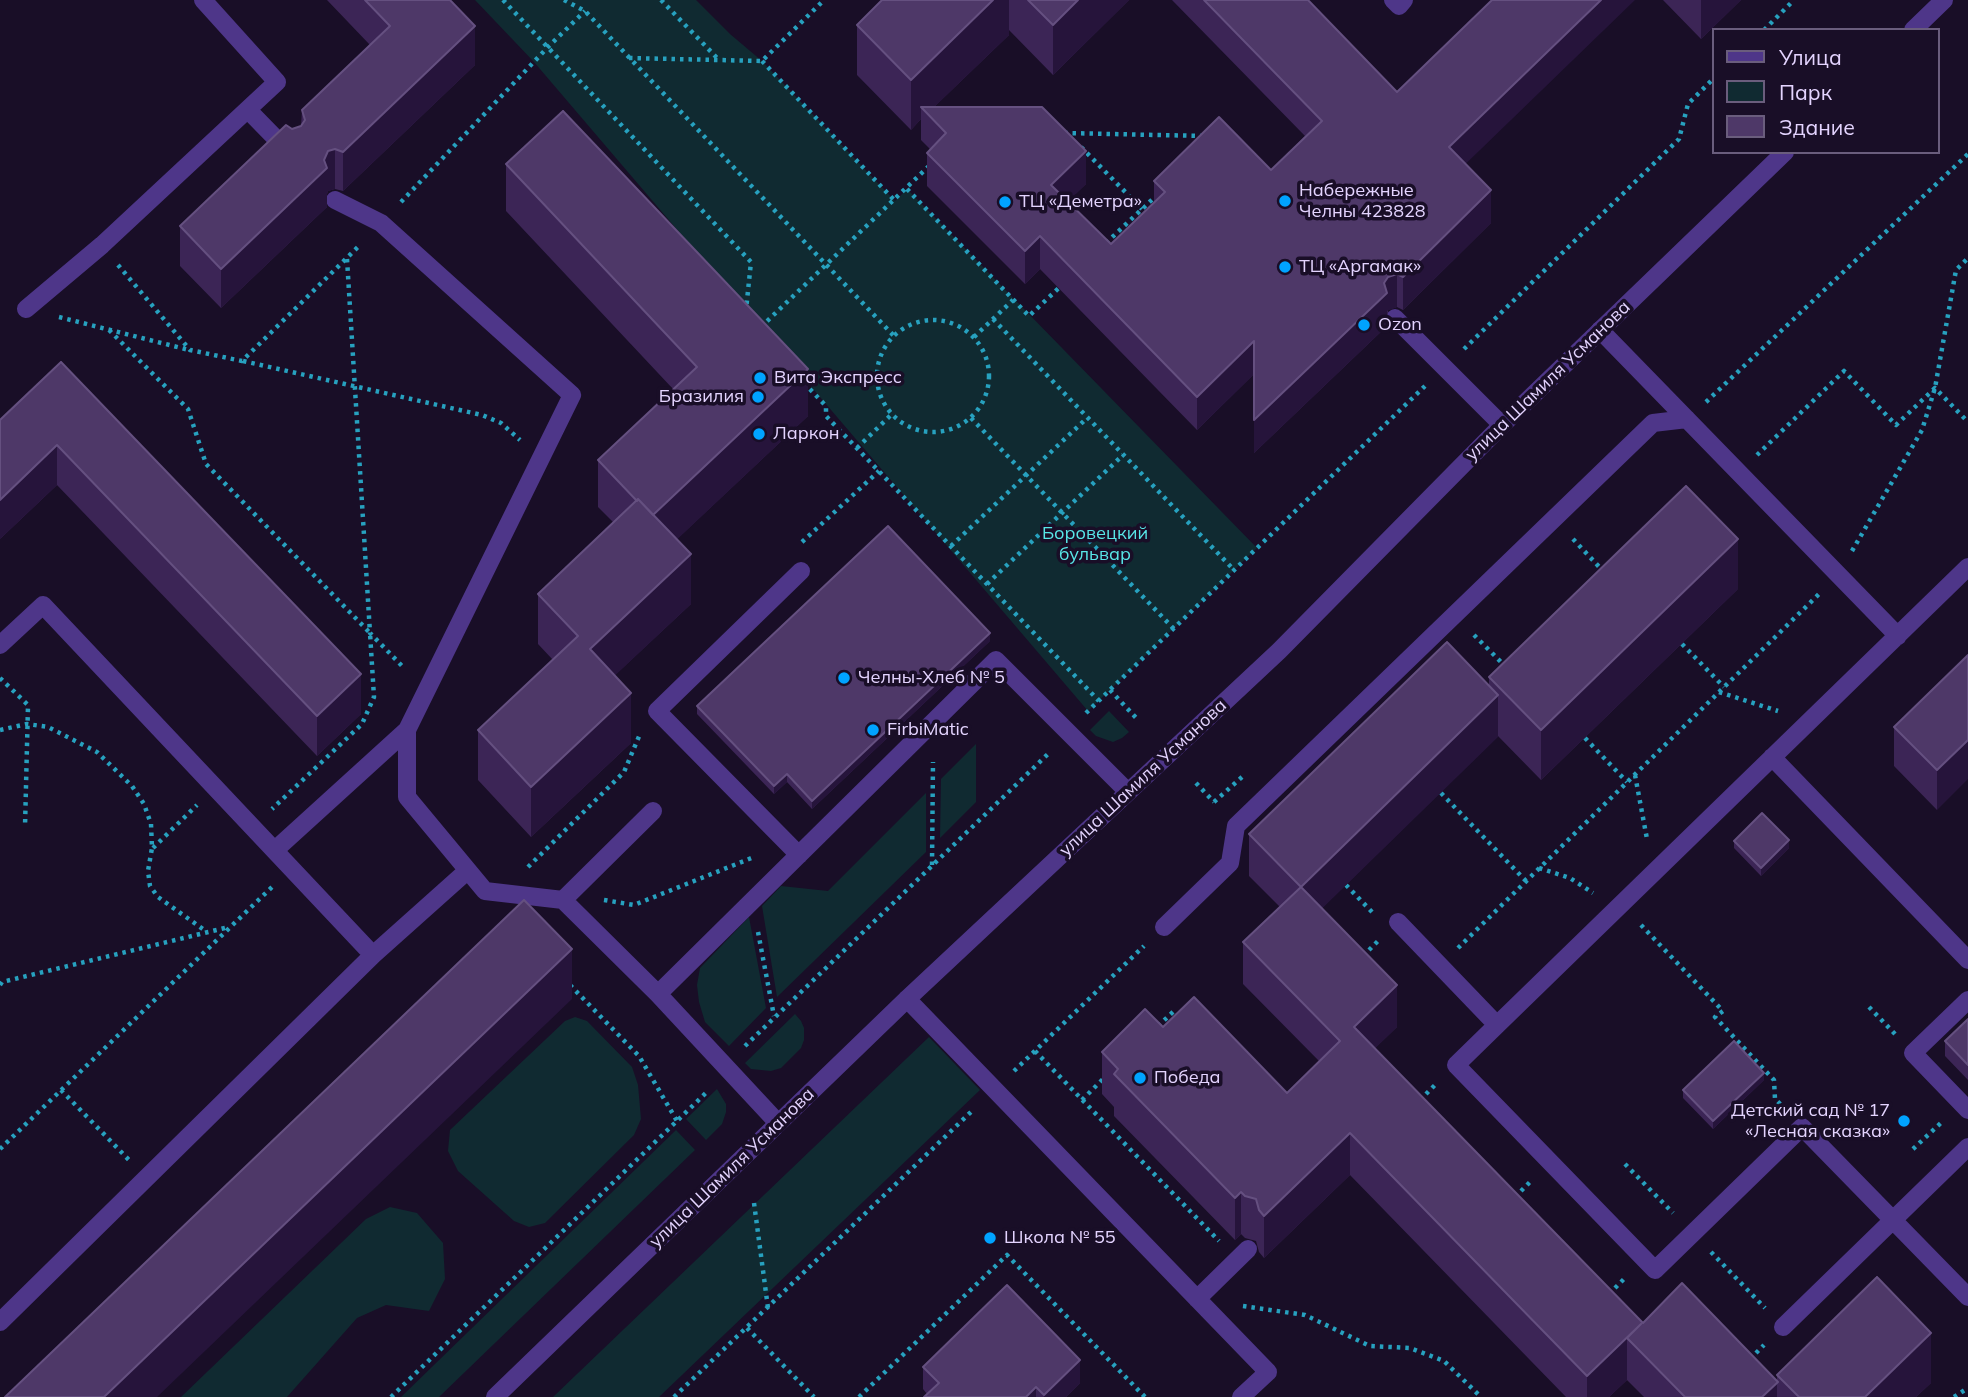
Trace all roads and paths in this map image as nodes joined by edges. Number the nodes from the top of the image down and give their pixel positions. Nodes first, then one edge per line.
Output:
1 (203, 0) edge
2 (503, 0) edge
3 (564, 0) edge
4 (661, 0) edge
5 (824, 0) edge
6 (1393, 0) edge
7 (1404, 0) edge
8 (1794, 0) edge
9 (1944, 0) edge
10 (1766, 28) edge
11 (1915, 28) edge
12 (628, 58) junction
13 (720, 61) junction
14 (762, 61) junction
15 (1713, 79) edge
16 (248, 110) junction
17 (1055, 132) edge
18 (1068, 133) junction
19 (1206, 135) edge
20 (1783, 154) edge
21 (1968, 154) edge
22 (294, 157) edge
23 (936, 160) edge
24 (907, 189) junction
25 (1161, 191) edge
26 (335, 200) dead end
27 (895, 201) junction
28 (1142, 209) junction
29 (1104, 245) edge
30 (347, 258) dead end
31 (1968, 258) edge
32 (826, 265) junction
33 (1067, 280) edge
34 (1013, 300) junction
35 (26, 309) joint
36 (1395, 318) dead end
37 (993, 319) junction
38 (745, 321) edge
39 (109, 330) junction
40 (1600, 330) junction
41 (756, 332) edge
42 (894, 336) junction
43 (974, 337) junction
44 (190, 350) dead end
45 (242, 361) dead end
46 (1445, 367) junction
47 (800, 378) edge
48 (355, 386) junction
49 (1935, 388) junction
50 (892, 414) junction
51 (971, 418) junction
52 (1087, 418) junction
53 (1688, 419) junction
54 (1968, 422) edge
55 (1502, 425) junction
56 (857, 448) junction
57 (1123, 456) junction
58 (541, 459) junction
59 (879, 471) junction
60 (1739, 472) junction
61 (1026, 475) junction
62 (1062, 513) junction
63 (1553, 519) junction
64 (951, 546) junction
65 (1968, 568) edge
66 (1234, 570) junction
67 (801, 571) joint
68 (1608, 575) edge
69 (1838, 575) junction
70 (987, 584) junction
71 (1455, 615) junction
72 (1174, 629) junction
73 (370, 633) junction
74 (1898, 635) junction
75 (1682, 644) edge
76 (0, 645) edge
77 (1509, 671) edge
78 (0, 678) edge
79 (429, 686) junction
80 (1110, 690) junction
81 (1721, 690) junction
82 (1099, 701) junction
83 (934, 721) junction
84 (1079, 721) dead end
85 (1139, 721) dead end
86 (1809, 721) junction
87 (27, 724) junction
88 (0, 730) edge
89 (407, 730) junction
90 (1584, 738) edge
91 (1057, 746) dead end
92 (1772, 757) junction
93 (1634, 775) junction
94 (1627, 782) junction
95 (1196, 783) dead end
96 (215, 787) junction
97 (1128, 792) junction
98 (1441, 793) edge
99 (1214, 802) dead end
100 (653, 811) dead end
101 (25, 827) dead end
102 (253, 827) junction
103 (152, 848) junction
104 (793, 849) junction
105 (275, 850) junction
106 (932, 866) junction
107 (290, 869) junction
108 (467, 871) junction
109 (1653, 873) junction
110 (1526, 881) junction
111 (1346, 885) edge
112 (562, 900) junction
113 (753, 901) junction
114 (581, 919) junction
115 (1640, 924) dead end
116 (1394, 926) junction
117 (230, 927) junction
118 (1164, 927) joint
119 (207, 932) junction
120 (373, 955) junction
121 (1968, 960) edge
122 (1354, 965) edge
123 (1440, 965) junction
124 (0, 985) edge
125 (658, 994) junction
126 (907, 999) junction
127 (1968, 1000) edge
128 (1869, 1007) dead end
129 (1174, 1011) dead end
130 (774, 1017) junction
131 (1497, 1025) junction
132 (1154, 1030) edge
133 (1035, 1051) junction
134 (1913, 1053) junction
135 (1456, 1065) junction
136 (1016, 1069) dead end
137 (728, 1071) junction
138 (1107, 1076) edge
139 (61, 1090) junction
140 (1082, 1100) junction
141 (1964, 1107) edge
142 (1410, 1109) edge
143 (968, 1114) dead end
144 (778, 1123) junction
145 (1802, 1127) junction
146 (1968, 1147) edge
147 (0, 1149) edge
148 (1913, 1149) dead end
149 (1551, 1162) junction
150 (1625, 1164) dead end
151 (146, 1178) junction
152 (754, 1203) dead end
153 (1506, 1206) edge
154 (1893, 1220) junction
155 (1692, 1233) junction
156 (1222, 1244) dead end
157 (1248, 1249) dead end
158 (1645, 1259) junction
159 (1968, 1297) edge
160 (1197, 1299) junction
161 (1600, 1303) edge
162 (768, 1308) junction
163 (0, 1322) edge
164 (1783, 1327) joint
165 (747, 1328) junction
166 (1749, 1360) edge
167 (1968, 1388) edge
168 (391, 1397) edge
169 (495, 1397) edge
170 (674, 1397) edge
171 (814, 1397) edge
172 (859, 1397) edge
173 (1145, 1397) edge
174 (1241, 1397) edge
175 (1480, 1397) edge
176 (1954, 1397) edge

1 - 16 street
2 - 38 path
3 - 12 path
4 - 13 path
5 - 14 path
6 - 7 street
8 - 10 path
9 - 11 street
12 - 13 path
12 - 32 path
13 - 14 path
14 - 27 path
15 - 46 path
16 - 22 street
16 - 35 street
17 - 18 path
18 - 19 path
18 - 28 path
20 - 40 street, улица Шамиля Усманова
21 - 53 path
23 - 24 path
24 - 27 path
24 - 34 path
25 - 28 path
26 - 58 street
27 - 32 path
28 - 29 path
30 - 48 path
31 - 49 path
32 - 41 path
32 - 42 path
33 - 34 path
34 - 37 path
35 - 39 path
36 - 46 street
37 - 43 path
37 - 52 path
39 - 44 path
39 - 73 path
40 - 53 street
40 - 55 street, улица Шамиля Усманова
42 - 43 path
42 - 50 path
43 - 51 path
45 - 48 path
46 - 55 street
46 - 66 path
47 - 56 path
48 - 58 path
48 - 73 path
49 - 54 path
49 - 60 path
49 - 69 path
50 - 51 path
50 - 56 path
51 - 61 path
52 - 57 path
52 - 61 path
53 - 60 street
53 - 63 street
55 - 97 street, улица Шамиля Усманова
56 - 59 path
57 - 62 path
57 - 66 path
58 - 79 street
59 - 64 path
59 - 67 path
60 - 69 street
61 - 62 path
61 - 64 path
62 - 70 path
62 - 72 path
63 - 68 path
63 - 71 street
64 - 70 path
65 - 74 street
66 - 72 path
67 - 104 street
69 - 74 street
69 - 81 path
70 - 82 path
71 - 77 path
71 - 118 street
72 - 80 path
73 - 79 path
73 - 102 path
74 - 86 street
75 - 81 path
76 - 96 street
78 - 87 path
79 - 89 street
80 - 82 path
80 - 85 path
81 - 86 path
81 - 93 path
82 - 84 path
83 - 97 street
83 - 104 street
83 - 106 path
86 - 92 street
87 - 88 path
87 - 101 path
87 - 103 path
89 - 105 street
89 - 108 street
90 - 94 path
91 - 106 path
92 - 109 street
92 - 121 street
93 - 94 path
93 - 109 path
94 - 110 path
95 - 99 path
96 - 102 street
96 - 103 path
97 - 126 street, улица Шамиля Усманова
98 - 110 path
100 - 112 street
102 - 105 street
103 - 119 path
104 - 113 street
104 - 114 path
105 - 107 street
106 - 130 path
107 - 117 path
107 - 120 street
108 - 112 street
108 - 120 street
109 - 131 street
110 - 123 path
111 - 116 path
112 - 114 street
113 - 125 street
113 - 130 path
114 - 125 street
115 - 145 path
116 - 122 path
116 - 123 street
117 - 119 path
117 - 139 path
118 - 133 path
119 - 124 path
120 - 151 street
123 - 131 street
125 - 137 street
126 - 144 street, улица Шамиля Усманова
126 - 160 street
127 - 134 street
128 - 134 path
129 - 132 path
130 - 137 path
131 - 135 street
133 - 136 path
133 - 140 path
134 - 141 street
135 - 142 path
135 - 149 street
137 - 144 street
137 - 168 path
138 - 140 path
139 - 147 path
139 - 151 path
140 - 156 path
141 - 148 path
143 - 162 path
144 - 169 street, улица Шамиля Усманова
145 - 154 street
145 - 155 street
146 - 154 street
149 - 153 path
149 - 158 street
150 - 155 path
151 - 163 street
152 - 162 path
154 - 159 street
154 - 164 street
155 - 158 street
157 - 160 street
158 - 161 path
160 - 174 street
160 - 175 path
162 - 165 path
164 - 166 path
165 - 170 path
165 - 171 path
167 - 176 path
172 - 173 path

